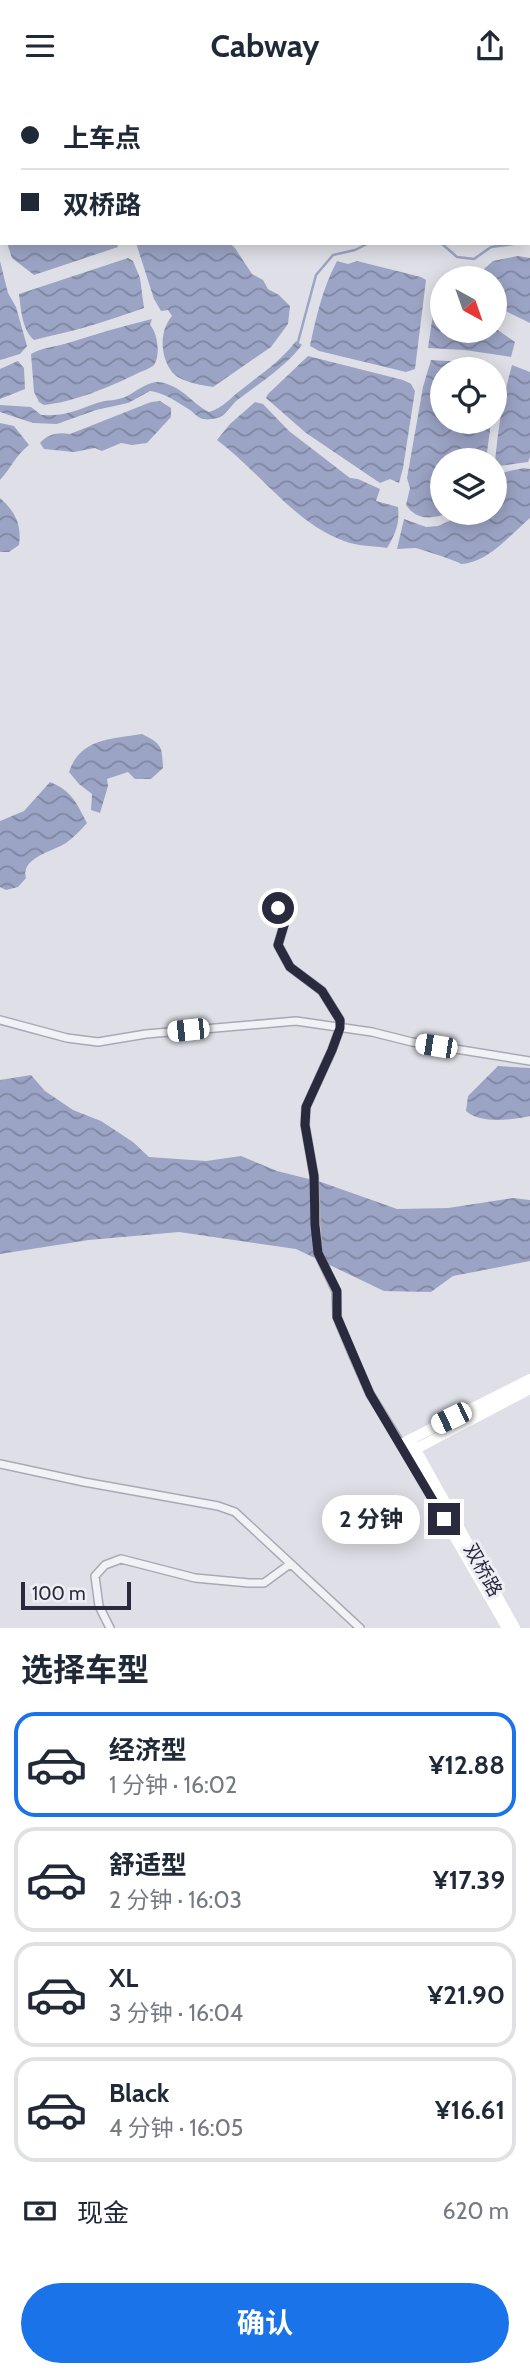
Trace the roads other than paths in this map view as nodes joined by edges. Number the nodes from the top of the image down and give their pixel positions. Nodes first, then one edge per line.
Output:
1 (280, 899) dead end
2 (0, 1020) edge
3 (340, 1028) junction
4 (530, 1061) edge
5 (530, 1379) edge
6 (530, 1389) edge
7 (405, 1442) junction
8 (411, 1452) junction
9 (0, 1464) edge
10 (290, 1564) junction
11 (110, 1628) edge
12 (360, 1628) edge
13 (507, 1628) edge
14 (515, 1628) edge

1 - 3 street
2 - 3 street
3 - 4 street
3 - 7 street
5 - 7 street
6 - 8 street
7 - 8 street, 双桥路
8 - 13 street, 双桥路
8 - 14 street, 双桥路
9 - 10 street
10 - 11 street
10 - 12 street

